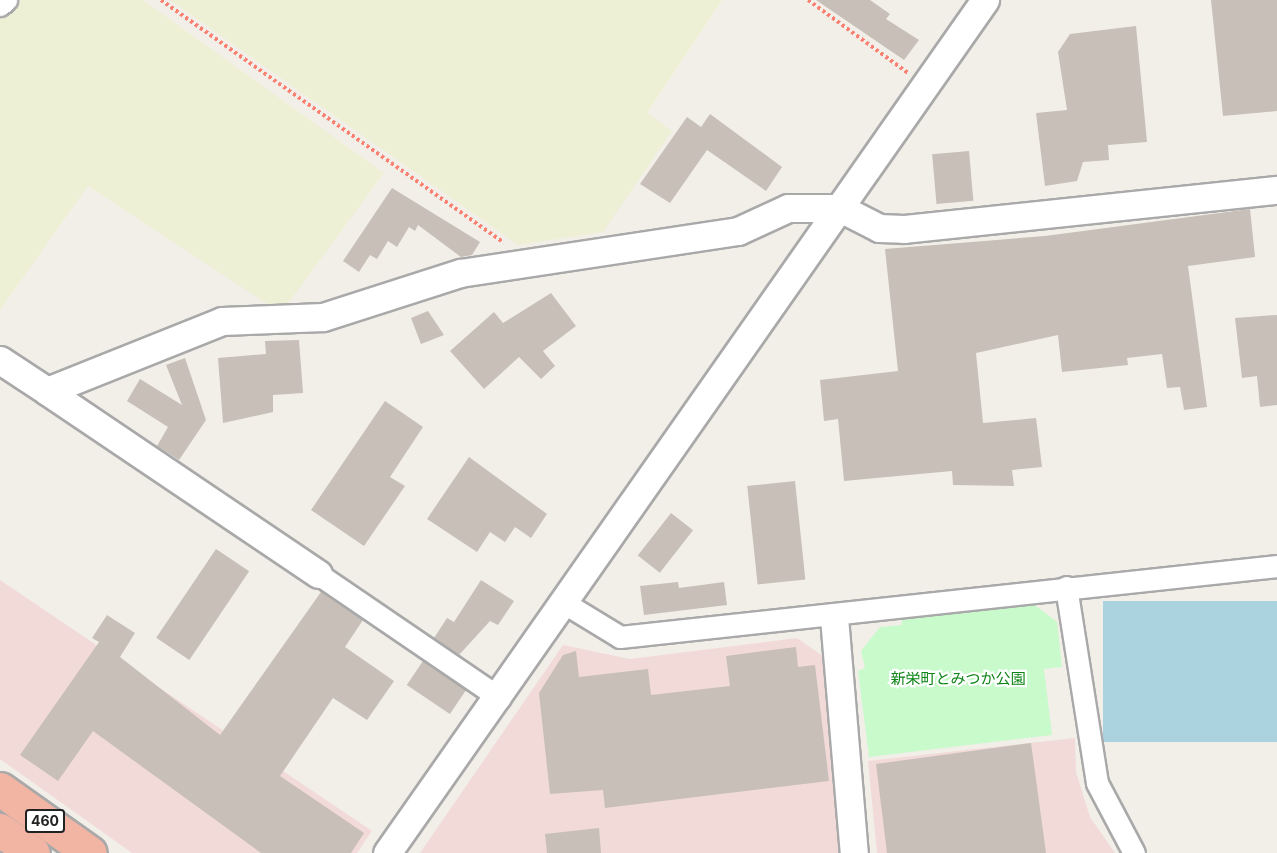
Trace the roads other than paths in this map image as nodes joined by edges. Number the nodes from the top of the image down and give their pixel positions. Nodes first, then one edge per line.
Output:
1 (6, 0) edge
2 (985, 0) edge
3 (0, 5) edge
4 (1277, 190) edge
5 (840, 208) junction
6 (0, 360) edge
7 (47, 391) junction
8 (1277, 566) edge
9 (318, 574) joint
10 (1066, 587) junction
11 (566, 604) junction
12 (834, 617) junction
13 (500, 699) junction
14 (0, 789) edge
15 (0, 830) edge
16 (33, 853) edge
17 (90, 853) edge
18 (387, 853) edge
19 (854, 853) edge
20 (1134, 853) edge

1 - 3 street
2 - 5 street
4 - 5 street
5 - 7 street
5 - 11 street
6 - 7 street
7 - 9 street
8 - 10 street
9 - 13 street
10 - 12 street
10 - 20 street
11 - 12 street
11 - 13 street
12 - 19 street
13 - 18 street
14 - 17 highway, 460
15 - 16 highway, 460

